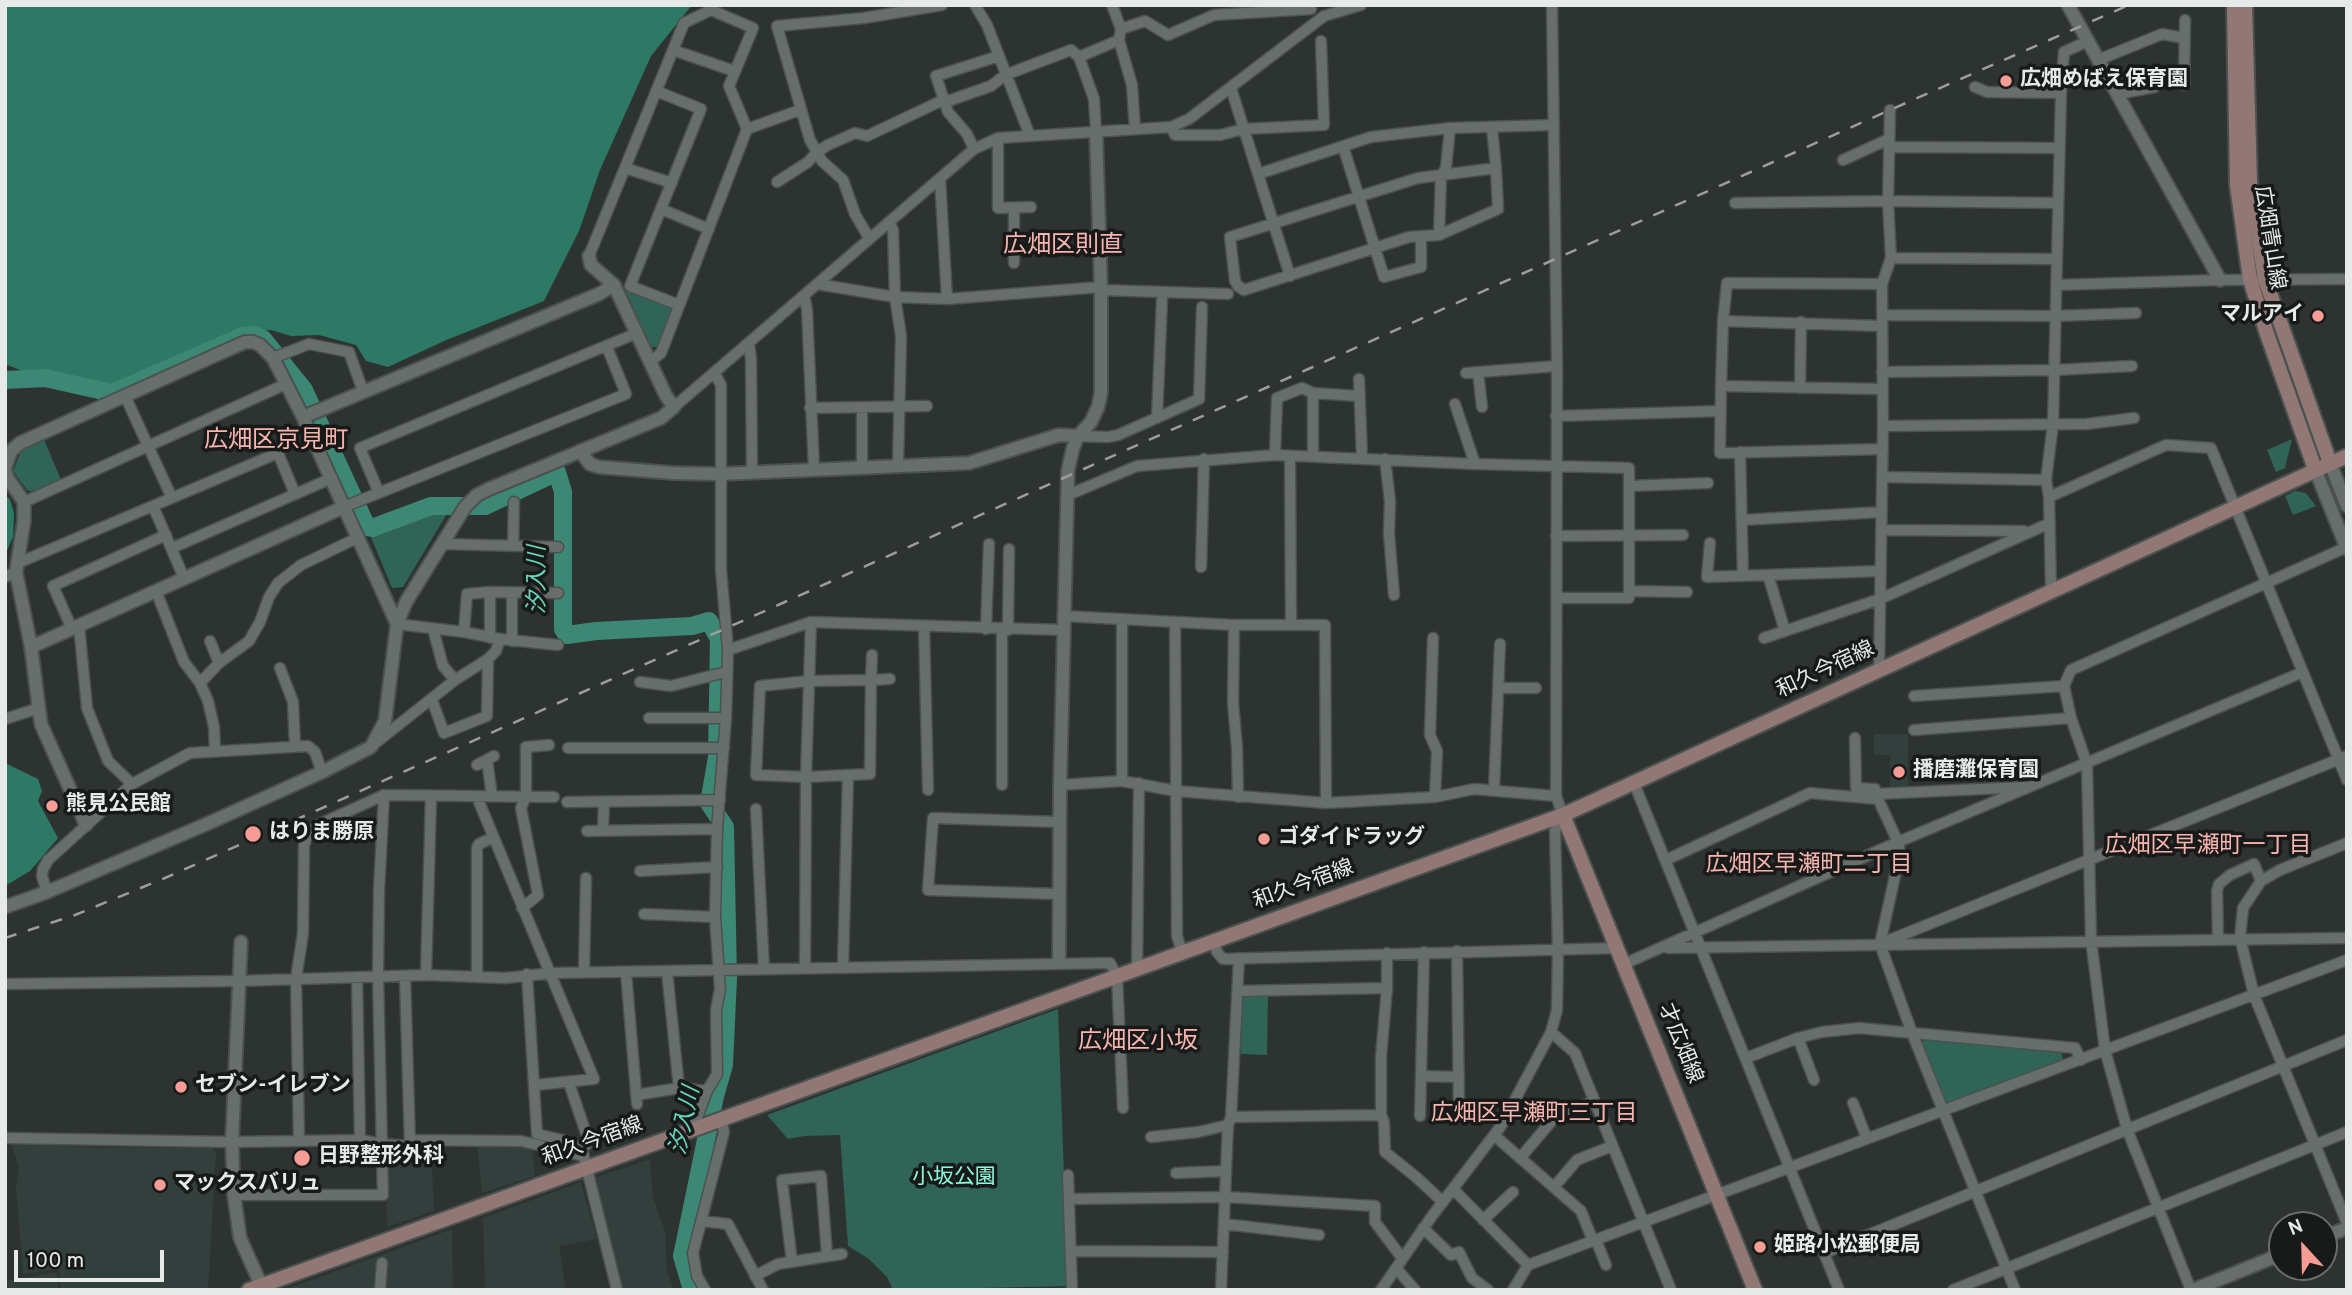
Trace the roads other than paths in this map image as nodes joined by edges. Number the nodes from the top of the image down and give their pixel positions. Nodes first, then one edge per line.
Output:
1 (943, 5) edge
2 (975, 5) edge
3 (1112, 5) edge
4 (1361, 5) edge
5 (1552, 5) edge
6 (2068, 5) edge
7 (2234, 5) edge
8 (2245, 5) edge
9 (1310, 7) edge
10 (1226, 9) edge
11 (1324, 16) junction
12 (2185, 20) dead end
13 (1120, 35) junction
14 (2184, 38) junction
15 (1321, 41) dead end
16 (2088, 41) junction
17 (673, 50) junction
18 (999, 56) junction
19 (1079, 57) junction
20 (2098, 60) junction
21 (734, 71) junction
22 (1005, 75) junction
23 (2184, 85) dead end
24 (1975, 87) dead end
25 (2155, 87) dead end
26 (1231, 88) junction
27 (656, 91) junction
28 (2061, 93) junction
29 (2117, 94) junction
30 (943, 100) junction
31 (800, 110) junction
32 (1890, 110) dead end
33 (1554, 125) junction
34 (1171, 127) junction
35 (1450, 128) junction
36 (1492, 128) junction
37 (747, 129) junction
38 (1135, 129) junction
39 (1244, 129) junction
40 (1096, 132) junction
41 (1030, 136) junction
42 (998, 138) junction
43 (1889, 143) junction
44 (1343, 146) junction
45 (2059, 148) junction
46 (974, 149) junction
47 (817, 152) junction
48 (1843, 160) dead end
49 (625, 168) junction
50 (1496, 168) junction
51 (1258, 174) junction
52 (1441, 176) junction
53 (940, 178) junction
54 (777, 182) dead end
55 (672, 183) junction
56 (1360, 196) junction
57 (1888, 201) junction
58 (2058, 202) junction
59 (1735, 203) dead end
60 (1031, 207) dead end
61 (1014, 208) junction
62 (661, 209) junction
63 (889, 222) junction
64 (1274, 224) junction
65 (709, 229) junction
66 (1439, 235) junction
67 (1421, 236) junction
68 (869, 238) junction
69 (1376, 247) junction
70 (589, 256) joint
71 (1891, 258) junction
72 (2057, 259) junction
73 (1014, 263) dead end
74 (1290, 276) junction
75 (2250, 279) junction
76 (2265, 279) junction
77 (2347, 279) edge
78 (2220, 280) junction
79 (817, 284) junction
80 (1882, 284) junction
81 (614, 285) junction
82 (2056, 285) junction
83 (1101, 289) junction
84 (1228, 294) dead end
85 (804, 296) junction
86 (895, 297) junction
87 (947, 299) junction
88 (1162, 299) dead end
89 (679, 305) junction
90 (1202, 307) dead end
91 (2136, 313) dead end
92 (2055, 316) junction
93 (1883, 320) junction
94 (1723, 321) junction
95 (1801, 323) junction
96 (637, 333) junction
97 (749, 344) junction
98 (607, 347) junction
99 (273, 358) junction
100 (650, 362) junction
101 (1557, 366) junction
102 (2132, 366) dead end
103 (2053, 370) junction
104 (1478, 372) junction
105 (1882, 372) junction
106 (1466, 373) dead end
107 (715, 374) junction
108 (1359, 379) dead end
109 (286, 384) junction
110 (1721, 386) junction
111 (1800, 388) junction
112 (1882, 389) junction
113 (363, 391) junction
114 (1313, 393) junction
115 (1358, 396) junction
116 (126, 398) junction
117 (1455, 404) dead end
118 (674, 407) junction
119 (898, 407) junction
120 (927, 407) dead end
121 (1482, 407) dead end
122 (810, 408) junction
123 (862, 408) junction
124 (1721, 411) junction
125 (1556, 416) junction
126 (303, 417) junction
127 (1157, 418) junction
128 (2134, 418) dead end
129 (2053, 424) junction
130 (1884, 426) junction
131 (1078, 436) junction
132 (148, 447) junction
133 (1883, 449) junction
134 (580, 451) junction
135 (1740, 452) junction
136 (1275, 455) junction
137 (1313, 456) junction
138 (2347, 456) edge
139 (1290, 457) junction
140 (1362, 458) junction
141 (1203, 459) junction
142 (1385, 459) junction
143 (2330, 463) junction
144 (1475, 464) junction
145 (1556, 465) junction
146 (898, 466) junction
147 (862, 467) junction
148 (5, 468) edge
149 (814, 469) junction
150 (2315, 469) junction
151 (751, 471) junction
152 (720, 474) junction
153 (1882, 477) junction
154 (332, 478) junction
155 (2046, 480) junction
156 (1708, 483) dead end
157 (1629, 486) junction
158 (379, 493) junction
159 (295, 494) junction
160 (1068, 495) junction
161 (2049, 497) junction
162 (172, 498) junction
163 (24, 502) junction
164 (514, 502) dead end
165 (2236, 505) junction
166 (153, 506) junction
167 (345, 506) junction
168 (2347, 506) edge
169 (1882, 512) junction
170 (1742, 520) junction
171 (2050, 523) junction
172 (1881, 530) junction
173 (2030, 531) junction
174 (166, 535) junction
175 (1556, 536) junction
176 (1684, 536) dead end
177 (359, 537) junction
178 (1629, 537) junction
179 (1710, 543) dead end
180 (444, 544) junction
181 (989, 544) dead end
182 (513, 545) junction
183 (558, 547) dead end
184 (172, 548) junction
185 (2347, 548) edge
186 (1009, 549) dead end
187 (1201, 567) dead end
188 (13, 571) edge
189 (1881, 571) junction
190 (1768, 575) junction
191 (1743, 576) junction
192 (184, 579) junction
193 (2267, 583) junction
194 (2051, 590) junction
195 (156, 591) junction
196 (1629, 591) junction
197 (490, 592) junction
198 (1687, 592) dead end
199 (512, 593) junction
200 (558, 593) dead end
201 (1394, 596) dead end
202 (1557, 598) junction
203 (1880, 599) junction
204 (1063, 616) junction
205 (1122, 619) junction
206 (811, 622) junction
207 (1175, 622) junction
208 (397, 624) junction
209 (1234, 625) junction
210 (1291, 625) junction
211 (924, 626) junction
212 (76, 627) junction
213 (433, 629) junction
214 (986, 629) junction
215 (1004, 629) junction
216 (1064, 630) junction
217 (1785, 631) junction
218 (464, 632) junction
219 (1433, 638) dead end
220 (1764, 638) dead end
221 (495, 639) junction
222 (210, 641) dead end
223 (512, 641) junction
224 (1500, 644) dead end
225 (558, 645) dead end
226 (31, 647) junction
227 (728, 650) junction
228 (872, 655) dead end
229 (488, 659) junction
230 (219, 663) junction
231 (280, 668) dead end
232 (1879, 670) junction
233 (726, 672) junction
234 (2303, 672) junction
235 (890, 679) dead end
236 (455, 680) junction
237 (871, 680) junction
238 (809, 681) junction
239 (640, 682) dead end
240 (200, 683) junction
241 (2064, 686) junction
242 (1499, 688) junction
243 (1536, 688) dead end
244 (1914, 696) dead end
245 (432, 700) junction
246 (39, 708) junction
247 (6, 715) edge
248 (649, 718) dead end
249 (726, 718) junction
250 (2071, 718) junction
251 (1914, 730) dead end
252 (1855, 738) dead end
253 (295, 746) junction
254 (549, 746) dead end
255 (371, 747) junction
256 (568, 748) dead end
257 (720, 748) junction
258 (215, 751) junction
259 (2342, 758) edge
260 (486, 760) dead end
261 (2087, 764) junction
262 (322, 772) junction
263 (848, 776) junction
264 (806, 777) junction
265 (2347, 780) edge
266 (1122, 781) junction
267 (1139, 783) junction
268 (1634, 783) junction
269 (132, 784) junction
270 (1002, 785) dead end
271 (1060, 786) junction
272 (2032, 787) junction
273 (928, 790) dead end
274 (1494, 790) junction
275 (1176, 791) junction
276 (384, 795) junction
277 (492, 796) junction
278 (526, 796) junction
279 (1556, 796) junction
280 (1877, 796) junction
281 (431, 797) junction
282 (477, 797) junction
283 (554, 797) dead end
284 (1238, 797) junction
285 (1435, 797) junction
286 (567, 802) dead end
287 (604, 802) junction
288 (1326, 803) junction
289 (720, 806) junction
290 (756, 809) dead end
291 (1563, 815) junction
292 (1060, 822) junction
293 (86, 825) junction
294 (717, 828) junction
295 (603, 830) junction
296 (587, 831) dead end
297 (492, 838) junction
298 (1898, 842) junction
299 (2347, 843) edge
300 (2090, 859) junction
301 (1666, 860) junction
302 (717, 867) junction
303 (640, 871) dead end
304 (586, 878) dead end
305 (2261, 881) junction
306 (47, 892) junction
307 (1059, 894) junction
308 (5, 907) edge
309 (522, 908) junction
310 (644, 914) dead end
311 (715, 917) junction
312 (1695, 934) junction
313 (2218, 938) junction
314 (2241, 938) junction
315 (2347, 938) edge
316 (2091, 940) junction
317 (241, 942) dead end
318 (1213, 942) junction
319 (1880, 944) junction
320 (1558, 948) junction
321 (1617, 948) junction
322 (1664, 948) junction
323 (1701, 948) junction
324 (1457, 951) junction
325 (1182, 952) junction
326 (1424, 952) junction
327 (1387, 953) junction
328 (1240, 958) junction
329 (2347, 960) edge
330 (1059, 962) junction
331 (1624, 964) junction
332 (844, 967) junction
333 (805, 968) junction
334 (764, 969) junction
335 (1137, 969) junction
336 (719, 970) junction
337 (667, 971) junction
338 (584, 972) junction
339 (626, 972) junction
340 (552, 973) junction
341 (426, 975) junction
342 (527, 975) junction
343 (378, 976) junction
344 (405, 976) junction
345 (1116, 976) junction
346 (357, 977) junction
347 (477, 977) junction
348 (296, 979) junction
349 (238, 981) junction
350 (5, 984) edge
351 (1387, 988) junction
352 (1238, 991) junction
353 (2254, 995) junction
354 (1551, 1032) junction
355 (1912, 1033) junction
356 (1798, 1038) junction
357 (2347, 1040) edge
358 (2105, 1050) junction
359 (1746, 1058) junction
360 (2081, 1060) junction
361 (2283, 1066) junction
362 (1421, 1076) junction
363 (1459, 1077) junction
364 (1814, 1080) dead end
365 (569, 1083) junction
366 (535, 1085) junction
367 (679, 1088) junction
368 (707, 1091) junction
369 (1594, 1101) junction
370 (1853, 1103) dead end
371 (1123, 1108) dead end
372 (1459, 1110) dead end
373 (1943, 1111) junction
374 (1381, 1115) junction
375 (1420, 1116) dead end
376 (721, 1118) junction
377 (1230, 1121) junction
378 (696, 1127) junction
379 (2127, 1129) junction
380 (2347, 1132) edge
381 (1495, 1136) junction
382 (1151, 1137) dead end
383 (5, 1138) edge
384 (1867, 1139) junction
385 (360, 1140) junction
386 (410, 1140) junction
387 (299, 1141) junction
388 (232, 1142) junction
389 (382, 1144) junction
390 (2315, 1144) junction
391 (1612, 1146) junction
392 (1521, 1157) junction
393 (584, 1158) junction
394 (1790, 1169) junction
395 (1226, 1171) junction
396 (1176, 1172) dead end
397 (1068, 1175) dead end
398 (1554, 1186) junction
399 (1454, 1190) junction
400 (1975, 1190) junction
401 (1513, 1192) dead end
402 (233, 1195) junction
403 (1716, 1195) junction
404 (1225, 1197) junction
405 (1070, 1199) junction
406 (1443, 1202) junction
407 (2158, 1208) junction
408 (1483, 1220) junction
409 (701, 1221) junction
410 (1643, 1223) junction
411 (1224, 1224) junction
412 (2347, 1225) edge
413 (1423, 1228) junction
414 (1320, 1235) dead end
415 (1594, 1241) junction
416 (1071, 1251) junction
417 (1223, 1252) junction
418 (1824, 1253) junction
419 (842, 1254) dead end
420 (827, 1255) junction
421 (1402, 1258) junction
422 (2268, 1260) edge
423 (792, 1262) junction
424 (382, 1263) dead end
425 (1528, 1265) junction
426 (1606, 1265) dead end
427 (1396, 1268) junction
428 (2007, 1268) junction
429 (755, 1276) junction
430 (255, 1288) edge
431 (380, 1290) edge
432 (617, 1290) edge
433 (705, 1290) edge
434 (762, 1290) edge
435 (1072, 1290) edge
436 (1221, 1290) edge
437 (1381, 1290) edge
438 (1415, 1290) edge
439 (1488, 1290) edge
440 (1513, 1290) edge
441 (1671, 1290) edge
442 (1755, 1290) edge
443 (1839, 1290) edge
444 (1954, 1290) edge
445 (2015, 1290) edge
446 (2192, 1290) edge

1 - 31 street
2 - 18 street
3 - 13 street
4 - 11 street
5 - 33 street
6 - 16 street
7 - 75 main road, 広畑青山線
8 - 76 main road, 広畑青山線
9 - 10 street
9 - 11 street
10 - 13 street
11 - 26 street
12 - 14 street
13 - 19 street
13 - 38 street
14 - 20 street
14 - 23 street
15 - 39 street
16 - 20 street
16 - 28 street
17 - 21 street
17 - 21 street
17 - 27 street
18 - 22 street
18 - 30 street
19 - 22 street
19 - 40 street
20 - 29 street
21 - 37 street
22 - 30 street
22 - 41 street
24 - 28 street
25 - 29 street
26 - 34 street
26 - 39 street
27 - 49 street
27 - 55 street
28 - 45 street
29 - 78 street
30 - 46 street
30 - 47 street
31 - 37 street
31 - 47 street
32 - 43 street
33 - 36 street
33 - 101 street
34 - 38 street
34 - 39 street
35 - 36 street
35 - 44 street
35 - 52 street
36 - 50 street
37 - 65 street
38 - 40 street
39 - 51 street
40 - 41 street
40 - 83 street
41 - 42 street
42 - 46 street
42 - 61 street
43 - 45 street
43 - 48 street
43 - 57 street
44 - 51 street
44 - 56 street
45 - 58 street
46 - 53 street
47 - 54 street
47 - 68 street
49 - 55 street
49 - 70 street
50 - 52 street
50 - 66 street
51 - 64 street
52 - 56 street
52 - 66 street
53 - 63 street
53 - 87 street
55 - 62 street
56 - 64 street
56 - 69 street
57 - 58 street
57 - 59 street
57 - 71 street
58 - 72 street
60 - 61 street
61 - 73 street
62 - 65 street
62 - 89 street
63 - 68 street
63 - 86 street
64 - 74 street
64 - 74 street
65 - 89 street
66 - 67 street
67 - 69 street
67 - 69 street
68 - 79 street
69 - 74 street
70 - 81 street
71 - 72 street
71 - 80 street
72 - 82 street
75 - 76 street
75 - 78 street
75 - 150 main road, 広畑青山線
76 - 77 street
76 - 143 main road, 広畑青山線
78 - 82 street
79 - 85 street
79 - 86 street
80 - 93 street
80 - 94 street
81 - 96 street
81 - 113 street
82 - 92 street
83 - 84 street
83 - 87 street
83 - 131 street
85 - 97 street
85 - 122 street
86 - 87 street
86 - 119 street
88 - 127 street
89 - 100 street
90 - 127 street
91 - 92 street
92 - 93 street
92 - 103 street
93 - 95 street
93 - 105 street
94 - 95 street
94 - 110 street
95 - 111 street
96 - 98 street
96 - 100 street
97 - 107 street
97 - 151 street
98 - 158 street
98 - 158 street
99 - 109 street
99 - 113 street
99 - 116 street
100 - 118 street
101 - 104 street
101 - 125 street
102 - 103 street
103 - 105 street
103 - 129 street
104 - 106 street
104 - 121 street
105 - 112 street
107 - 118 street
107 - 152 street
108 - 115 street
109 - 126 street
109 - 132 street
110 - 111 street
110 - 124 street
111 - 112 street
112 - 130 street
113 - 126 street
114 - 115 street
114 - 136 street
114 - 137 street
115 - 140 street
116 - 132 street
116 - 148 street
117 - 144 street
118 - 134 street
119 - 120 street
119 - 123 street
119 - 146 street
122 - 123 street
122 - 149 street
123 - 147 street
124 - 125 street
124 - 135 street
125 - 145 street
126 - 154 street
127 - 131 street
128 - 129 street
129 - 130 street
129 - 155 street
130 - 133 street
131 - 146 street
131 - 160 street
132 - 162 street
132 - 163 street
133 - 135 street
133 - 153 street
134 - 152 street
134 - 180 street
135 - 170 street
136 - 139 street
136 - 141 street
137 - 139 street
137 - 140 street
138 - 143 main road, 和久今宿線
139 - 210 street
140 - 142 street
141 - 160 street
141 - 187 street
142 - 144 street
142 - 201 street
143 - 150 main road, 和久今宿線
143 - 168 street
144 - 145 street
145 - 157 street
145 - 175 street
146 - 147 street
147 - 149 street
148 - 163 street
149 - 151 street
150 - 165 main road, 和久今宿線
150 - 185 street
151 - 152 street
152 - 227 street
153 - 155 street
153 - 169 street
154 - 159 street
154 - 167 street
155 - 161 street
156 - 157 street
157 - 178 street
158 - 167 street
159 - 162 street
159 - 184 street
160 - 204 street
161 - 165 street
161 - 171 street
162 - 166 street
163 - 188 street
164 - 182 street
165 - 193 street
165 - 194 main road, 和久今宿線
166 - 174 street
166 - 188 street
167 - 177 street
167 - 192 street
169 - 170 street
169 - 172 street
170 - 191 street
171 - 173 street
171 - 194 street
172 - 173 street
172 - 189 street
173 - 203 street
174 - 184 street
174 - 212 street
175 - 178 street
175 - 202 street
176 - 178 street
177 - 208 street
177 - 230 street
178 - 196 street
179 - 191 street
180 - 182 street
180 - 208 street
181 - 214 street
182 - 183 street
184 - 192 street
185 - 193 street
186 - 215 street
188 - 226 street
189 - 190 street
189 - 203 street
190 - 191 street
190 - 217 street
192 - 195 street
193 - 234 street
193 - 241 street
194 - 232 main road, 和久今宿線
195 - 212 street
195 - 240 street
196 - 198 street
196 - 202 street
197 - 199 street
197 - 218 street
197 - 221 street
199 - 200 street
199 - 223 street
202 - 279 street
203 - 217 street
203 - 232 street
204 - 205 street
204 - 216 street
205 - 207 street
205 - 266 street
206 - 211 street
206 - 227 street
206 - 238 street
207 - 209 street
207 - 275 street
208 - 213 street
208 - 255 street
209 - 210 street
209 - 284 street
210 - 288 street
211 - 214 street
211 - 273 street
212 - 226 street
212 - 269 street
213 - 218 street
213 - 236 street
214 - 215 street
215 - 216 street
215 - 270 street
216 - 271 street
217 - 220 street
218 - 221 street
219 - 285 street
221 - 223 street
221 - 229 street
222 - 230 street
223 - 225 street
224 - 242 street
226 - 246 street
227 - 233 street
228 - 237 street
229 - 236 street
229 - 245 street
230 - 240 street
231 - 253 street
232 - 268 main road, 和久今宿線
233 - 239 street
233 - 249 street
234 - 259 street
234 - 261 street
235 - 237 street
236 - 245 street
237 - 238 street
237 - 263 street
238 - 264 street
238 - 264 street
240 - 258 street
241 - 244 street
241 - 250 street
242 - 243 street
242 - 274 street
245 - 255 street
246 - 247 street
246 - 293 street
248 - 249 street
249 - 257 street
250 - 251 street
250 - 261 street
252 - 280 street
253 - 258 street
253 - 262 street
254 - 278 street
255 - 262 street
256 - 257 street
257 - 289 street
258 - 269 street
259 - 265 street
259 - 300 street
260 - 277 street
261 - 272 street
261 - 300 street
262 - 306 street
263 - 264 street
263 - 332 street
264 - 333 street
266 - 267 street
266 - 271 street
267 - 275 street
267 - 335 street
268 - 291 main road, 和久今宿線
268 - 301 street
269 - 293 street
271 - 292 street
272 - 280 street
272 - 298 street
274 - 279 street
274 - 285 street
275 - 284 street
275 - 325 street
276 - 281 street
276 - 343 street
276 - 348 street
277 - 278 street
277 - 282 street
278 - 283 street
278 - 309 street
279 - 291 street
280 - 298 street
280 - 301 street
281 - 282 street
281 - 341 street
282 - 297 street
284 - 288 street
285 - 288 street
286 - 287 street
287 - 289 street
287 - 295 street
289 - 294 street
290 - 334 street
291 - 318 main road, 和久今宿線
291 - 320 street
291 - 321 main road, 才広畑線
292 - 307 street
292 - 307 street
293 - 306 street
294 - 295 street
294 - 302 street
295 - 296 street
297 - 309 street
297 - 347 street
298 - 312 street
298 - 319 street
299 - 305 street
300 - 316 street
300 - 319 street
301 - 312 street
302 - 303 street
302 - 311 street
304 - 338 street
305 - 313 street
305 - 314 street
306 - 308 street
307 - 330 street
309 - 340 street
310 - 311 street
311 - 336 street
312 - 322 street
312 - 323 street
313 - 314 street
313 - 316 street
314 - 315 street
314 - 353 street
316 - 319 street
316 - 358 street
317 - 349 street
318 - 325 main road, 和久今宿線
318 - 328 street
319 - 323 street
319 - 355 street
320 - 321 street
320 - 324 street
320 - 354 street
321 - 331 main road, 才広畑線
322 - 323 street
322 - 331 street
323 - 359 street
324 - 326 street
324 - 363 street
325 - 335 main road, 和久今宿線
326 - 327 street
326 - 362 street
327 - 328 street
327 - 351 street
328 - 352 street
329 - 353 street
330 - 332 street
330 - 345 street
331 - 403 main road, 才広畑線
332 - 333 street
333 - 334 street
334 - 336 street
335 - 345 main road, 和久今宿線
336 - 337 street
336 - 368 street
337 - 339 street
337 - 367 street
338 - 339 street
338 - 340 street
339 - 367 street
340 - 342 street
340 - 365 street
341 - 344 street
341 - 347 street
342 - 347 street
342 - 366 street
343 - 344 street
343 - 346 street
343 - 389 street
344 - 386 street
345 - 371 street
345 - 376 main road, 和久今宿線
346 - 348 street
346 - 385 street
348 - 349 street
348 - 387 street
349 - 350 street
349 - 388 street
351 - 352 street
351 - 374 street
352 - 377 street
353 - 358 street
353 - 361 street
354 - 369 street
354 - 381 street
355 - 356 street
355 - 360 street
355 - 373 street
356 - 359 street
356 - 364 street
357 - 361 street
358 - 360 street
358 - 379 street
359 - 394 street
360 - 373 street
361 - 379 street
361 - 390 street
362 - 363 street
362 - 375 street
363 - 372 street
365 - 366 street
365 - 393 street
366 - 393 street
367 - 368 street
368 - 378 street
369 - 391 street
369 - 392 street
370 - 384 street
373 - 384 street
373 - 400 street
374 - 377 street
374 - 406 street
376 - 378 main road, 和久今宿線
376 - 409 street
377 - 382 street
377 - 395 street
378 - 393 main road, 和久今宿線
379 - 400 street
379 - 407 street
380 - 390 street
381 - 392 street
381 - 399 street
383 - 388 street
384 - 394 street
385 - 387 street
385 - 389 street
386 - 389 street
386 - 393 street
387 - 388 street
388 - 402 street
389 - 402 street
390 - 407 street
390 - 412 street
391 - 398 street
391 - 410 street
392 - 398 street
393 - 430 main road, 和久今宿線
393 - 432 street
394 - 403 street
394 - 418 street
395 - 396 street
395 - 404 street
397 - 405 street
398 - 415 street
399 - 406 street
399 - 408 street
400 - 418 street
400 - 428 street
401 - 408 street
402 - 430 street
403 - 410 street
403 - 442 main road, 才広畑線
404 - 405 street
404 - 411 street
404 - 421 street
405 - 416 street
406 - 413 street
407 - 428 street
407 - 446 street
408 - 425 street
409 - 429 street
409 - 433 street
410 - 415 street
410 - 441 street
411 - 414 street
411 - 417 street
413 - 421 street
413 - 439 street
415 - 425 street
415 - 426 street
416 - 417 street
416 - 435 street
417 - 436 street
418 - 443 street
419 - 420 street
420 - 423 street
420 - 423 street
421 - 427 street
422 - 446 street
423 - 429 street
424 - 431 street
425 - 440 street
427 - 437 street
427 - 438 street
428 - 444 street
428 - 445 street
429 - 434 street

